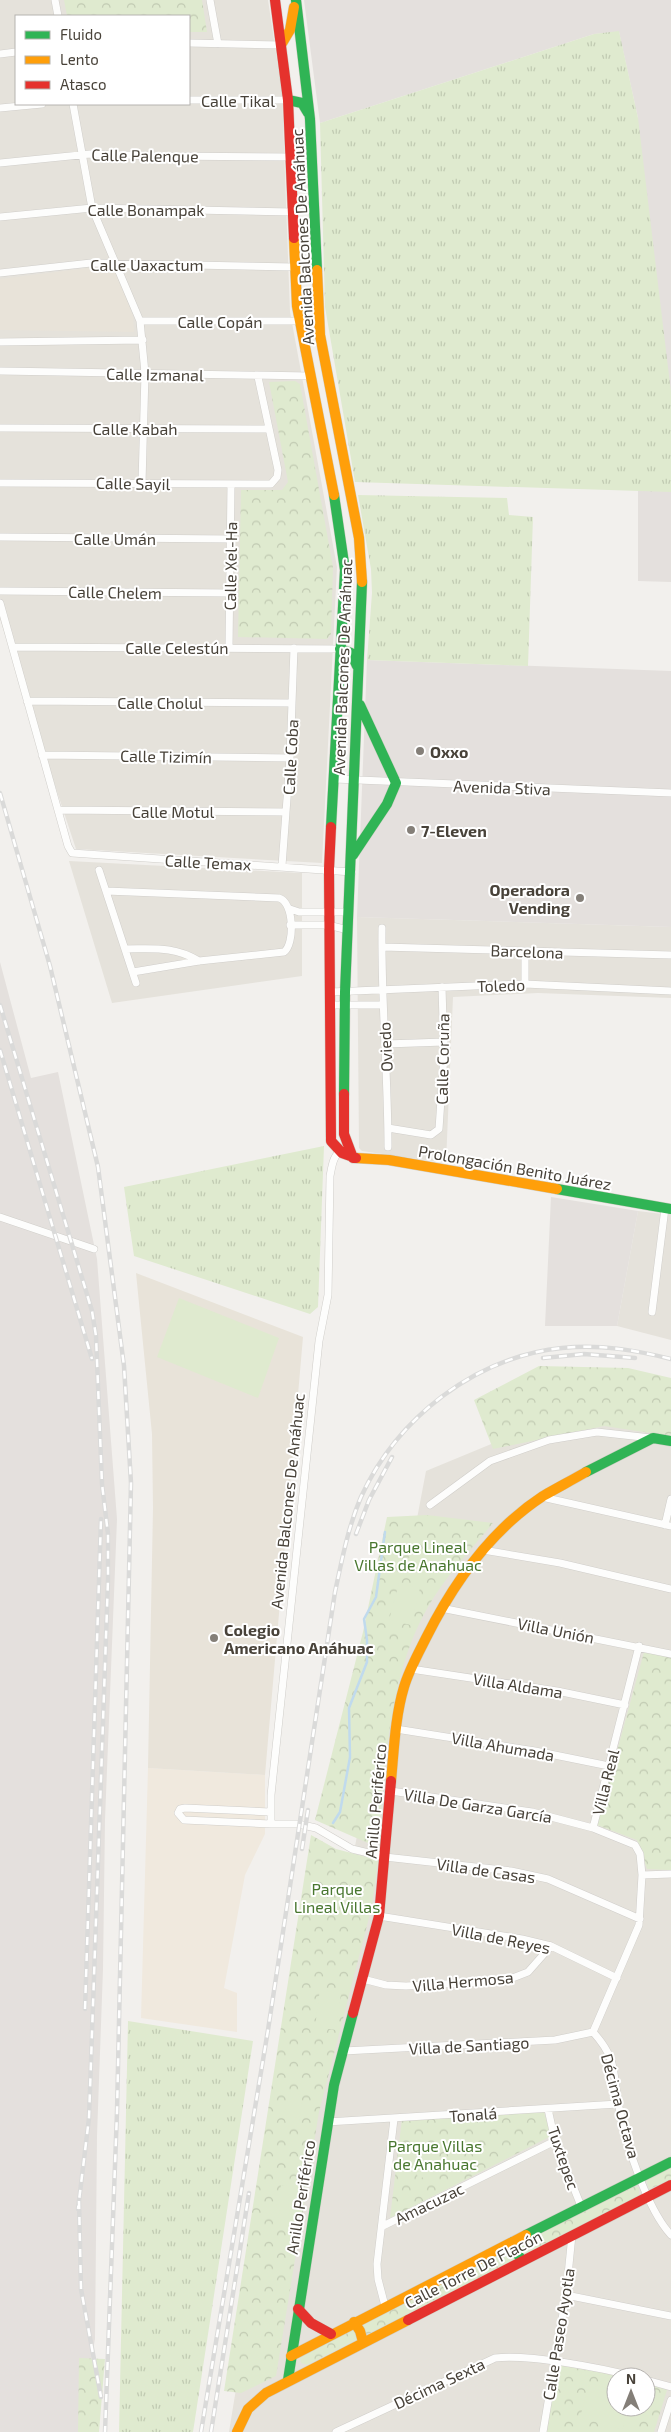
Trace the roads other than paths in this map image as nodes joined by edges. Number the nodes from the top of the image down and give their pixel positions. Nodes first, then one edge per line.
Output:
1 (55, 0) edge
2 (210, 0) edge
3 (275, 0) edge
4 (296, 0) edge
5 (58, 15) edge
6 (190, 43) edge
7 (218, 44) junction
8 (281, 45) junction
9 (15, 52) edge
10 (0, 54) edge
11 (190, 100) edge
12 (288, 100) junction
13 (32, 105) edge
14 (73, 105) edge
15 (0, 108) edge
16 (310, 119) junction
17 (81, 155) junction
18 (290, 157) junction
19 (0, 164) edge
20 (92, 208) junction
21 (292, 212) junction
22 (0, 217) edge
23 (116, 262) junction
24 (294, 267) junction
25 (0, 273) edge
26 (140, 321) junction
27 (299, 321) junction
28 (320, 335) junction
29 (143, 340) junction
30 (0, 342) edge
31 (1, 370) edge
32 (146, 373) junction
33 (258, 376) junction
34 (309, 376) junction
35 (0, 428) edge
36 (144, 428) junction
37 (269, 429) junction
38 (0, 483) edge
39 (142, 483) junction
40 (231, 485) junction
41 (0, 537) edge
42 (231, 539) junction
43 (0, 591) edge
44 (230, 594) junction
45 (0, 603) edge
46 (13, 647) junction
47 (229, 647) junction
48 (294, 648) junction
49 (340, 649) junction
50 (358, 679) junction
51 (358, 697) junction
52 (27, 701) junction
53 (292, 703) junction
54 (42, 754) junction
55 (290, 758) junction
56 (334, 779) junction
57 (354, 780) junction
58 (396, 783) junction
59 (671, 793) edge
60 (59, 810) junction
61 (286, 812) junction
62 (352, 857) junction
63 (282, 866) junction
64 (329, 869) junction
65 (99, 870) dead end
66 (352, 872) junction
67 (106, 891) junction
68 (290, 909) junction
69 (328, 912) junction
70 (349, 912) junction
71 (290, 925) junction
72 (328, 925) junction
73 (382, 928) dead end
74 (348, 930) junction
75 (382, 947) junction
76 (125, 949) junction
77 (524, 951) junction
78 (671, 956) edge
79 (199, 961) junction
80 (133, 972) junction
81 (136, 983) dead end
82 (525, 984) junction
83 (442, 987) junction
84 (330, 988) junction
85 (345, 989) junction
86 (382, 991) junction
87 (671, 991) edge
88 (383, 1005) junction
89 (330, 1008) junction
90 (346, 1008) junction
91 (444, 1042) junction
92 (386, 1044) junction
93 (388, 1128) junction
94 (349, 1146) junction
95 (388, 1147) dead end
96 (338, 1152) junction
97 (353, 1158) junction
98 (668, 1208) edge
99 (0, 1217) edge
100 (94, 1249) dead end
101 (652, 1312) dead end
102 (653, 1438) junction
103 (671, 1441) edge
104 (542, 1497) junction
105 (671, 1499) edge
106 (430, 1505) dead end
107 (668, 1525) edge
108 (483, 1550) junction
109 (671, 1589) edge
110 (441, 1608) junction
111 (639, 1646) junction
112 (671, 1654) edge
113 (411, 1669) junction
114 (624, 1705) junction
115 (396, 1729) junction
116 (610, 1766) junction
117 (391, 1791) junction
118 (221, 1810) junction
119 (252, 1812) junction
120 (270, 1812) junction
121 (220, 1822) junction
122 (252, 1824) junction
123 (271, 1824) junction
124 (593, 1828) junction
125 (385, 1857) junction
126 (671, 1874) edge
127 (642, 1875) junction
128 (379, 1916) junction
129 (640, 1919) junction
130 (551, 1946) junction
131 (617, 1978) junction
132 (363, 1979) junction
133 (593, 2032) junction
134 (344, 2051) junction
135 (618, 2104) junction
136 (548, 2109) junction
137 (394, 2119) junction
138 (327, 2122) junction
139 (555, 2141) junction
140 (671, 2162) edge
141 (640, 2176) junction
142 (671, 2185) edge
143 (648, 2196) junction
144 (580, 2206) junction
145 (383, 2226) junction
146 (572, 2235) junction
147 (671, 2235) edge
148 (513, 2242) junction
149 (522, 2260) junction
150 (566, 2295) junction
151 (385, 2306) junction
152 (298, 2309) junction
153 (671, 2316) edge
154 (354, 2322) junction
155 (331, 2334) junction
156 (363, 2342) junction
157 (291, 2356) junction
158 (554, 2362) junction
159 (606, 2372) edge
160 (288, 2380) junction
161 (656, 2383) edge
162 (671, 2387) edge
163 (671, 2400) edge
164 (237, 2432) edge
165 (336, 2432) edge
166 (543, 2432) edge
167 (661, 2432) edge

1 - 5 street
2 - 7 street
3 - 8 street, Avenida Balcones De Anáhuac
4 - 8 street
4 - 16 street, Avenida Balcones De Anáhuac
6 - 7 street
7 - 8 street
8 - 12 street, Avenida Balcones De Anáhuac
9 - 10 street
11 - 12 street, Calle Tikal
12 - 16 street
12 - 18 street, Avenida Balcones De Anáhuac
13 - 15 street
14 - 17 street
16 - 28 street, Avenida Balcones De Anáhuac
17 - 18 street, Calle Palenque
17 - 19 street, Calle Palenque
17 - 20 street
18 - 21 street, Avenida Balcones De Anáhuac
20 - 21 street, Calle Bonampak
20 - 22 street, Calle Bonampak
20 - 23 street
21 - 24 street, Avenida Balcones De Anáhuac
23 - 24 street, Calle Uaxactum
23 - 25 street, Calle Uaxactum
23 - 26 street
24 - 27 street, Avenida Balcones De Anáhuac
26 - 27 street, Calle Copán
26 - 29 street
27 - 34 street, Avenida Balcones De Anáhuac
28 - 34 street
28 - 50 street, Avenida Balcones De Anáhuac
29 - 30 street
29 - 32 street
31 - 32 street, Calle Izmanal
32 - 33 street, Calle Izmanal
32 - 36 street
33 - 34 street, Calle Izmanal
33 - 37 street
34 - 49 street, Avenida Balcones De Anáhuac
35 - 36 street, Calle Kabah
36 - 37 street, Calle Kabah
36 - 39 street
37 - 40 street, Calle Sayil
38 - 39 street, Calle Sayil
39 - 40 street, Calle Sayil
40 - 42 street, Calle Xel-Ha
41 - 42 street, Calle Umán
42 - 44 street, Calle Xel-Ha
43 - 44 street, Calle Chelem
44 - 47 street, Calle Xel-Ha
45 - 46 street
46 - 47 street, Calle Celestún
46 - 52 street
47 - 48 street, Calle Celestún
48 - 49 street, Calle Celestún
48 - 53 street, Calle Coba
49 - 50 street
49 - 56 street, Avenida Balcones De Anáhuac
50 - 51 street, Avenida Balcones De Anáhuac
51 - 57 street, Avenida Balcones De Anáhuac
51 - 58 street
52 - 53 street, Calle Cholul
52 - 54 street
53 - 55 street, Calle Coba
54 - 55 street, Calle Tizimín
54 - 60 street
55 - 61 street, Calle Coba
56 - 57 street, Avenida Stiva
56 - 64 street, Avenida Balcones De Anáhuac
57 - 58 street, Avenida Stiva
57 - 62 street, Avenida Balcones De Anáhuac
58 - 59 street, Avenida Stiva
58 - 62 street
60 - 61 street, Calle Motul
60 - 63 street, Calle Temax
61 - 63 street, Calle Coba
62 - 66 street, Avenida Balcones De Anáhuac
63 - 64 street, Calle Temax
64 - 66 street, Calle Temax
64 - 69 street, Avenida Balcones De Anáhuac
65 - 67 street
66 - 70 street, Avenida Balcones De Anáhuac
67 - 68 street
67 - 76 street
68 - 69 street
68 - 71 street
69 - 70 street
69 - 72 street, Avenida Balcones De Anáhuac
70 - 74 street, Avenida Balcones De Anáhuac
71 - 72 street
71 - 79 street
72 - 74 street
72 - 84 street, Avenida Balcones De Anáhuac
73 - 75 street, Oviedo
74 - 85 street, Avenida Balcones De Anáhuac
75 - 77 street, Barcelona
75 - 86 street, Oviedo
76 - 79 street
76 - 80 street
77 - 78 street, Barcelona
77 - 82 street
79 - 80 street
80 - 81 street
82 - 83 street, Toledo
82 - 87 street, Toledo
83 - 86 street, Toledo
83 - 91 street, Calle Coruña
84 - 85 street
84 - 89 street, Avenida Balcones De Anáhuac
85 - 86 street, Toledo
85 - 90 street, Avenida Balcones De Anáhuac
86 - 88 street, Oviedo
88 - 90 street
88 - 92 street, Oviedo
89 - 90 street
89 - 96 street, Avenida Balcones De Anáhuac
90 - 94 street, Avenida Balcones De Anáhuac
91 - 92 street
91 - 93 street, Calle Coruña
92 - 93 street, Oviedo
93 - 95 street, Oviedo
94 - 96 street
94 - 97 street
96 - 97 street, Prolongación Benito Juárez
96 - 120 street, Avenida Balcones De Anáhuac
97 - 98 street, Prolongación Benito Juárez
98 - 101 street
99 - 100 street
102 - 103 street
102 - 104 street, Anillo Periférico
102 - 106 street
104 - 107 street
104 - 108 street, Anillo Periférico
105 - 107 street
108 - 109 street
108 - 110 street, Anillo Periférico
110 - 111 street, Villa Unión
110 - 113 street, Anillo Periférico
111 - 112 street, Villa Unión
111 - 114 street, Villa Real
113 - 114 street, Villa Aldama
113 - 115 street, Anillo Periférico
114 - 116 street, Villa Real
115 - 116 street, Villa Ahumada
115 - 117 street, Anillo Periférico
116 - 124 street, Villa Real
117 - 124 street, Villa De Garza García
117 - 125 street, Anillo Periférico
118 - 119 street
118 - 121 street
118 - 121 street
119 - 120 street
119 - 122 street
120 - 123 street, Avenida Balcones De Anáhuac
121 - 122 street
122 - 123 street
123 - 125 street
124 - 127 street, Villa Real
125 - 128 street, Anillo Periférico
125 - 129 street, Villa de Casas
126 - 127 street
127 - 129 street, Villa Real
128 - 130 street, Villa de Reyes
128 - 132 street, Anillo Periférico
129 - 131 street, Villa Real
130 - 131 street, Villa de Reyes
130 - 132 street, Villa Hermosa
131 - 133 street, Villa Real
132 - 134 street, Anillo Periférico
133 - 134 street, Villa de Santiago
133 - 135 street, Décima Octava
134 - 138 street, Anillo Periférico
135 - 136 street, Tonalá
135 - 141 street, Décima Octava
136 - 137 street, Tonalá
136 - 139 street, Tuxtepec
137 - 138 street, Tonalá
137 - 145 street
138 - 152 street, Anillo Periférico
139 - 144 street, Tuxtepec
139 - 145 street, Amacuzac
140 - 141 street, Calle Torre De Flacón
141 - 143 street, Décima Octava
141 - 144 street, Calle Torre De Flacón
142 - 143 street, Calle Torre De Flacón
143 - 146 street, Calle Torre De Flacón
143 - 147 street, Décima Octava
144 - 148 street, Calle Torre De Flacón
145 - 151 street
146 - 149 street, Calle Torre De Flacón
146 - 150 street, Calle Paseo Ayotla
148 - 149 street
148 - 151 street, Calle Torre De Flacón
149 - 156 street, Calle Torre De Flacón
150 - 153 street
150 - 158 street, Calle Paseo Ayotla
151 - 154 street, Calle Torre De Flacón
152 - 155 street
152 - 157 street, Anillo Periférico
154 - 155 street, Calle Torre De Flacón
154 - 156 street
155 - 157 street, Calle Torre De Flacón
156 - 160 street, Calle Torre De Flacón
157 - 160 street, Anillo Periférico
158 - 159 street, Décima Sexta
158 - 165 street, Décima Sexta
158 - 166 street, Calle Paseo Ayotla
160 - 164 street, Calle Torre De Flacón
161 - 162 street
163 - 167 street

